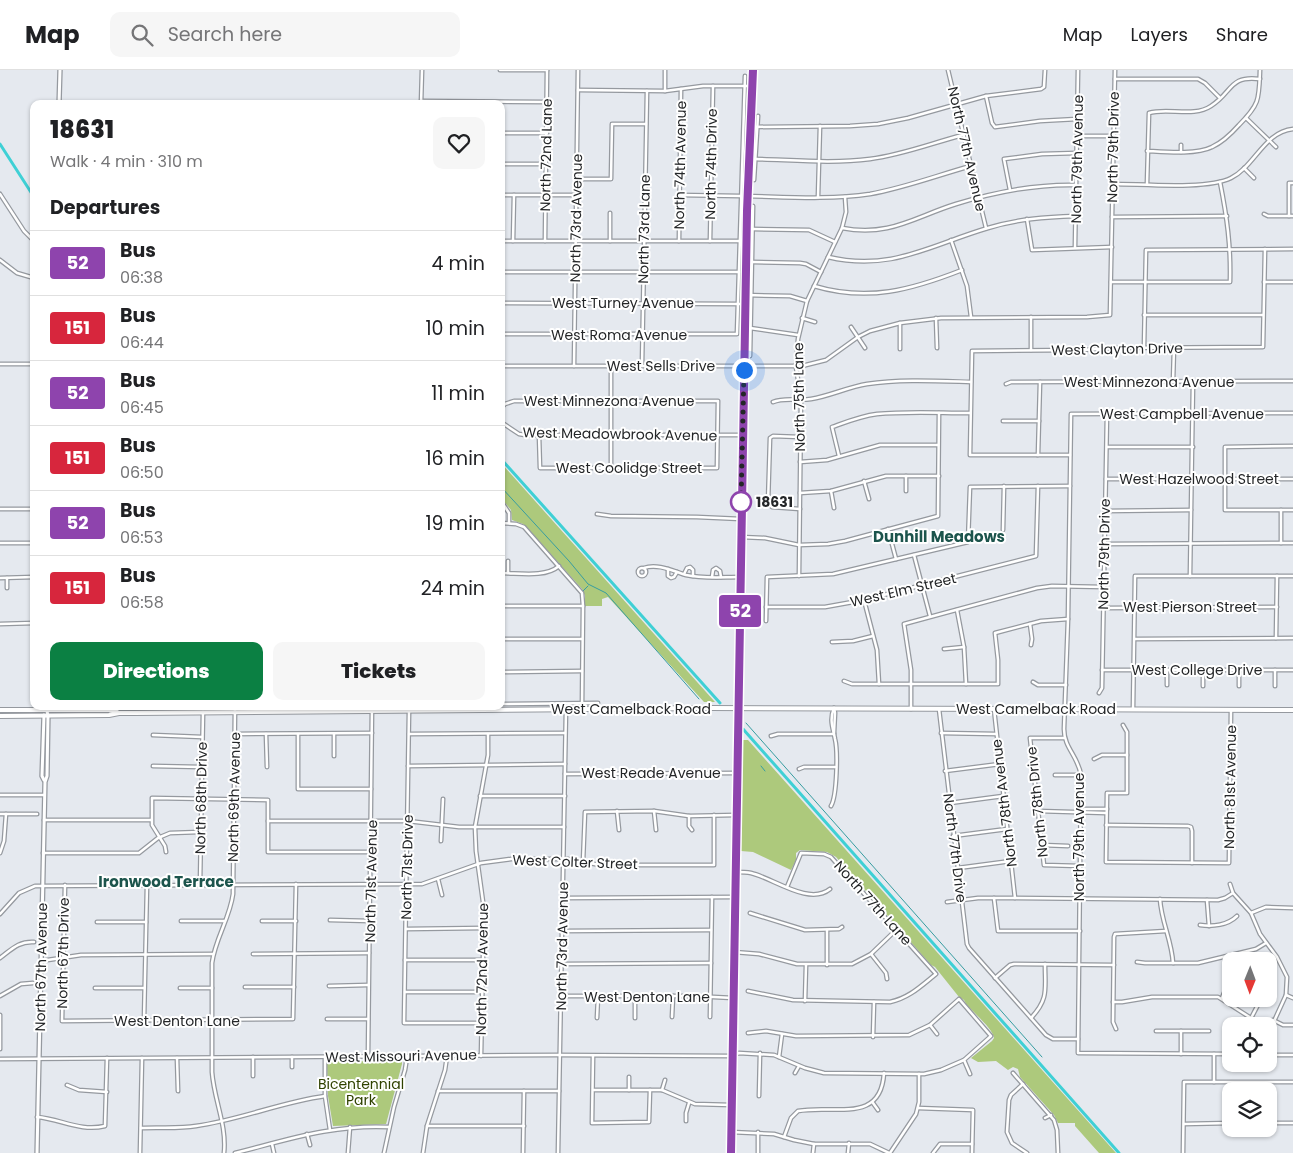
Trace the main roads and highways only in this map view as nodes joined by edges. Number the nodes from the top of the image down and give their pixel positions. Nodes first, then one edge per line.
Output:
1 (60, 70) edge
2 (753, 70) edge
3 (59, 100) edge
4 (738, 708) junction
5 (30, 709) edge
6 (505, 709) edge
7 (0, 710) edge
8 (46, 710) edge
9 (109, 710) edge
10 (326, 710) edge
11 (390, 710) edge
12 (417, 710) edge
13 (1293, 710) edge
14 (119, 713) junction
15 (0, 716) edge
16 (46, 716) junction
17 (36, 1153) edge
18 (731, 1153) edge

1 - 3 main road
2 - 4 main road
4 - 6 main road, West Camelback Road
4 - 13 main road, West Camelback Road
4 - 18 main road
5 - 7 main road, West Camelback Road
8 - 16 main road
9 - 14 main road, West Camelback Road
10 - 14 main road, West Camelback Road
11 - 12 main road, West Camelback Road
14 - 16 main road, West Camelback Road
15 - 16 main road, West Camelback Road
16 - 17 main road, North 67th Avenue

